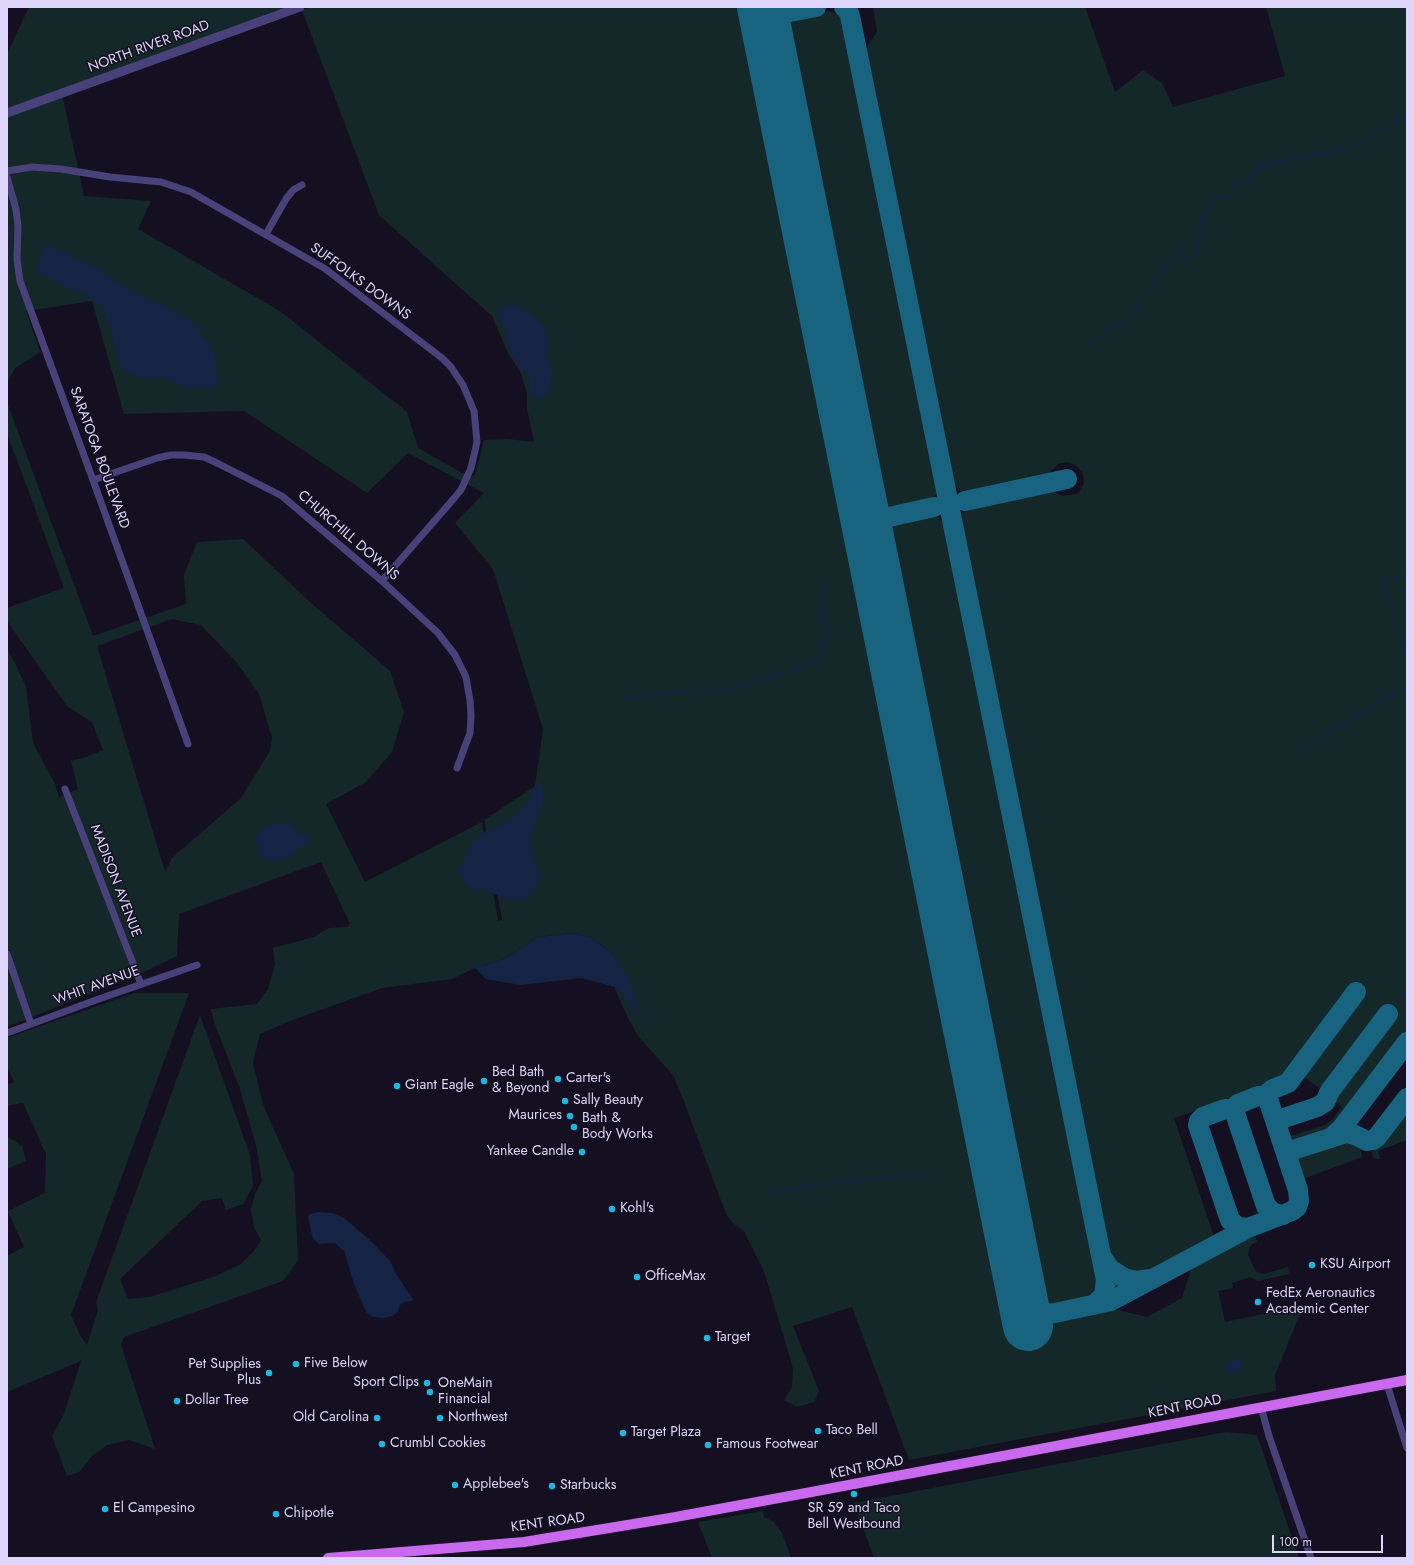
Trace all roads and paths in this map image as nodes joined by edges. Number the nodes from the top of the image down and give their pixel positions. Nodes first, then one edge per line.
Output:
1 (300, 7) edge
2 (7, 113) edge
3 (7, 172) edge
4 (7, 177) edge
5 (302, 185) dead end
6 (266, 234) junction
7 (93, 480) junction
8 (382, 581) junction
9 (188, 744) dead end
10 (458, 768) dead end
11 (65, 788) dead end
12 (7, 954) edge
13 (197, 965) dead end
14 (141, 984) junction
15 (31, 1024) junction
16 (7, 1033) edge
17 (1407, 1380) edge
18 (1387, 1383) junction
19 (1261, 1407) junction
20 (1407, 1448) edge
21 (328, 1558) edge
22 (1311, 1558) edge

1 - 2 street, NORTH RIVER ROAD
3 - 6 street, SUFFOLKS DOWNS
4 - 7 street, SARATOGA BOULEVARD
5 - 6 street
6 - 8 street, SUFFOLKS DOWNS
7 - 8 street, CHURCHILL DOWNS
7 - 9 street, SARATOGA BOULEVARD
8 - 10 street, CHURCHILL DOWNS
11 - 14 street, MADISON AVENUE
12 - 15 street
13 - 14 street, WHIT AVENUE
14 - 15 street, WHIT AVENUE
15 - 16 street, WHIT AVENUE
17 - 18 main road, KENT ROAD
18 - 19 main road, KENT ROAD
18 - 20 street
19 - 21 main road, KENT ROAD
19 - 22 street

